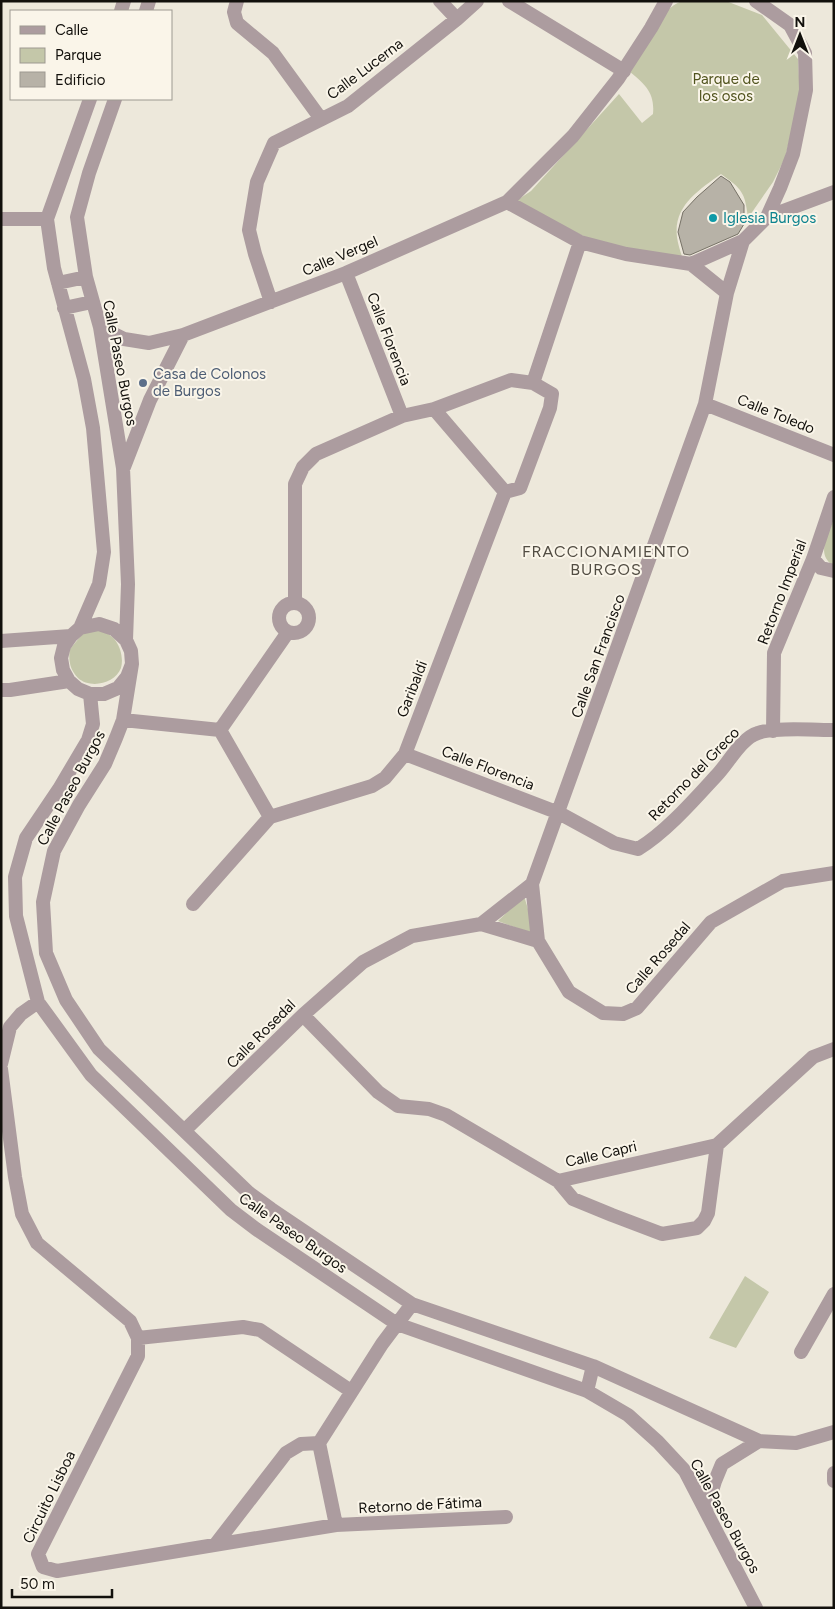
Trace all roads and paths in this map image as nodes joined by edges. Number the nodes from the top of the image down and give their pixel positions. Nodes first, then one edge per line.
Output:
1 (237, 1) edge
2 (440, 1) edge
3 (477, 1) edge
4 (509, 1) edge
5 (756, 1) edge
6 (666, 2) edge
7 (457, 19) junction
8 (624, 71) junction
9 (90, 100) edge
10 (115, 100) edge
11 (321, 119) junction
12 (66, 166) junction
13 (89, 173) junction
14 (58, 190) junction
15 (834, 192) edge
16 (83, 197) junction
17 (507, 202) junction
18 (767, 217) junction
19 (1, 219) edge
20 (47, 219) junction
21 (742, 241) junction
22 (580, 242) junction
23 (691, 264) junction
24 (346, 272) junction
25 (86, 277) junction
26 (58, 283) junction
27 (727, 293) junction
28 (92, 302) junction
29 (271, 302) junction
30 (64, 308) junction
31 (100, 327) junction
32 (183, 335) junction
33 (533, 383) junction
34 (705, 404) junction
35 (434, 409) junction
36 (402, 416) junction
37 (834, 455) edge
38 (123, 468) junction
39 (504, 492) junction
40 (834, 497) edge
41 (813, 559) junction
42 (834, 571) edge
43 (295, 602) junction
44 (76, 632) junction
45 (288, 632) junction
46 (126, 640) junction
47 (1, 641) edge
48 (132, 664) junction
49 (69, 681) junction
50 (1, 690) edge
51 (90, 694) junction
52 (123, 720) junction
53 (220, 730) junction
54 (834, 730) edge
55 (773, 731) junction
56 (405, 754) junction
57 (559, 813) junction
58 (270, 817) junction
59 (834, 873) edge
60 (532, 884) junction
61 (192, 904) dead end
62 (481, 924) junction
63 (538, 941) junction
64 (38, 1002) junction
65 (303, 1015) junction
66 (834, 1049) edge
67 (1, 1064) edge
68 (1, 1069) edge
69 (185, 1130) junction
70 (717, 1145) junction
71 (558, 1181) junction
72 (249, 1193) junction
73 (270, 1209) junction
74 (231, 1210) junction
75 (256, 1229) junction
76 (834, 1294) edge
77 (412, 1304) junction
78 (397, 1324) junction
79 (138, 1338) junction
80 (802, 1352) dead end
81 (593, 1366) junction
82 (351, 1391) junction
83 (587, 1391) junction
84 (834, 1432) edge
85 (759, 1441) junction
86 (318, 1443) junction
87 (834, 1473) edge
88 (834, 1481) edge
89 (706, 1511) junction
90 (506, 1517) dead end
91 (336, 1525) junction
92 (214, 1545) junction
93 (756, 1608) edge

1 - 11 street
2 - 7 street
3 - 7 street, Calle Lucerna
4 - 8 street
5 - 18 street
6 - 8 street
7 - 11 street, Calle Lucerna
8 - 17 street
9 - 12 street
10 - 13 street, Calle Paseo Burgos
11 - 29 street, Calle Lucerna
12 - 13 street
12 - 14 street
13 - 16 street, Calle Paseo Burgos
14 - 16 street
14 - 20 street
15 - 18 street
16 - 25 street, Calle Paseo Burgos
17 - 22 street
17 - 24 street, Calle Vergel
18 - 21 street
19 - 20 street
20 - 26 street
21 - 23 street
21 - 27 street, Calle San Francisco
22 - 23 street
22 - 33 street
23 - 27 street
24 - 29 street, Calle Vergel
24 - 36 street, Calle Florencia
25 - 26 street
25 - 28 street, Calle Paseo Burgos
26 - 30 street
27 - 34 street, Calle San Francisco
28 - 30 street
28 - 31 street, Calle Paseo Burgos
29 - 32 street, Calle Vergel
30 - 44 street
31 - 32 street, Calle Vergel
31 - 38 street, Calle Paseo Burgos
32 - 38 street
33 - 35 street
33 - 39 street
34 - 37 street, Calle Toledo
34 - 57 street, Calle San Francisco
35 - 36 street
35 - 39 street
36 - 43 street
38 - 46 street, Calle Paseo Burgos
39 - 56 street, Garibaldi
40 - 41 street, Retorno Imperial
41 - 42 street
41 - 55 street, Retorno Imperial
43 - 45 street
43 - 45 street
44 - 46 street
44 - 47 street
44 - 49 street
45 - 53 street
46 - 48 street
48 - 51 street
48 - 52 street, Calle Paseo Burgos
49 - 50 street
49 - 51 street
51 - 64 street, Calle Paseo Burgos
52 - 53 street
52 - 69 street, Calle Paseo Burgos
53 - 58 street
54 - 55 street, Retorno del Greco
55 - 57 street, Retorno del Greco
56 - 57 street, Calle Florencia
56 - 58 street, Garibaldi
57 - 60 street, Calle San Francisco
58 - 61 street
59 - 63 street, Calle Rosedal
60 - 62 street
60 - 63 street, Calle San Francisco
62 - 63 street, Calle Rosedal
62 - 65 street, Calle Rosedal
64 - 67 street
64 - 74 street, Calle Paseo Burgos
65 - 69 street, Calle Rosedal
65 - 71 street, Calle Capri
66 - 70 street, Calle Capri
68 - 79 street
69 - 72 street, Calle Paseo Burgos
70 - 71 street, Calle Capri
70 - 71 street
72 - 73 street, Calle Paseo Burgos
72 - 74 street
73 - 75 street
73 - 77 street, Calle Paseo Burgos
74 - 75 street, Calle Paseo Burgos
75 - 78 street, Calle Paseo Burgos
76 - 80 street
77 - 78 street
77 - 81 street, Calle Paseo Burgos
78 - 82 street
78 - 83 street, Calle Paseo Burgos
79 - 82 street
79 - 92 street, Circuito Lisboa
81 - 83 street
81 - 85 street, Calle Paseo Burgos
82 - 86 street
83 - 89 street, Calle Paseo Burgos
84 - 85 street, Calle Paseo Burgos
85 - 89 street
86 - 91 street
86 - 92 street
87 - 88 street
89 - 93 street, Calle Paseo Burgos
90 - 91 street, Retorno de Fátima
91 - 92 street, Circuito Lisboa

